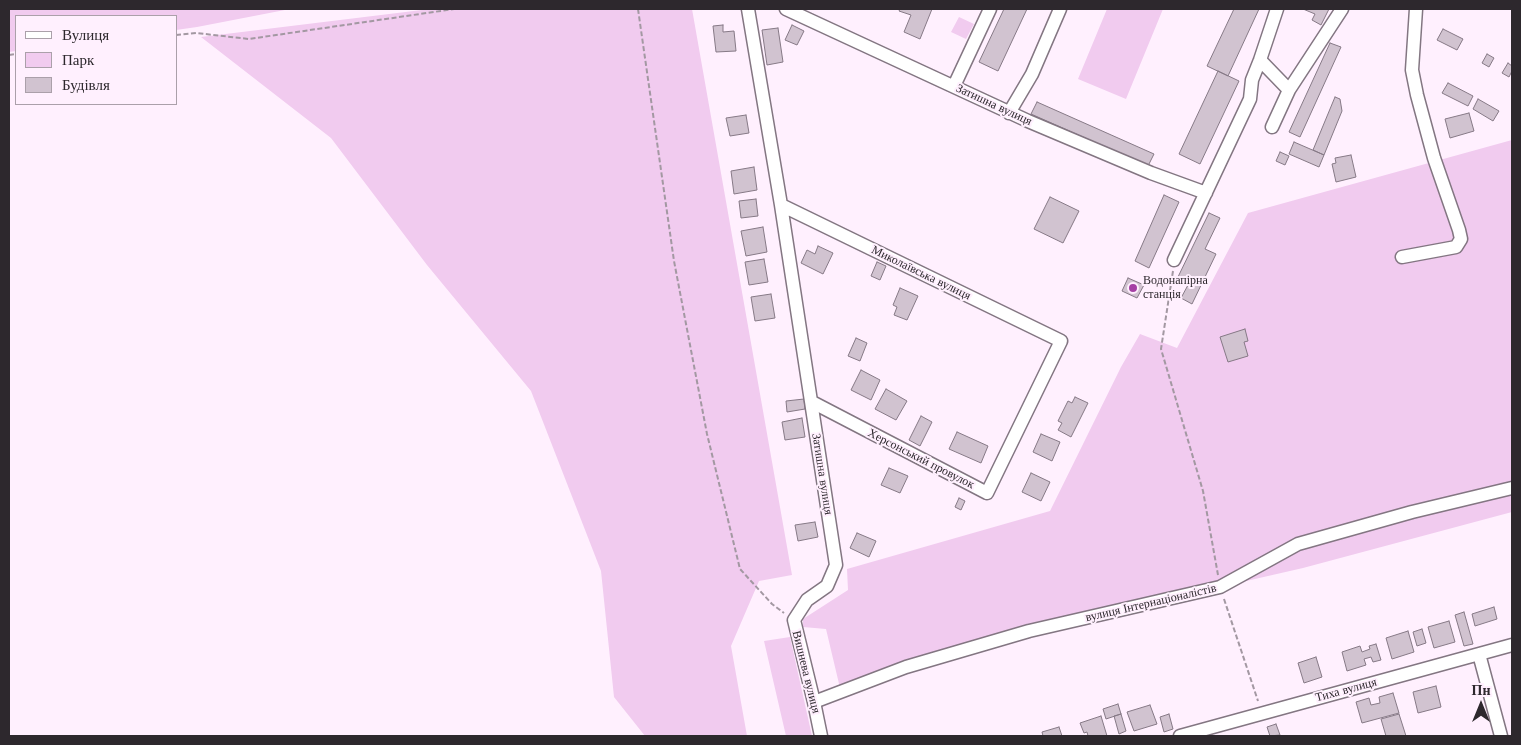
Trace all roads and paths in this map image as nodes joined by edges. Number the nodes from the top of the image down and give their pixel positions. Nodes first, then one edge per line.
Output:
1 (454, 9) edge
2 (638, 9) edge
3 (748, 9) edge
4 (786, 9) edge
5 (990, 9) edge
6 (1060, 9) edge
7 (1277, 9) edge
8 (1342, 9) edge
9 (1416, 9) edge
10 (178, 35) edge
11 (1260, 60) junction
12 (954, 86) junction
13 (1289, 90) junction
14 (1009, 113) junction
15 (1272, 127) dead end
16 (1206, 193) junction
17 (781, 205) junction
18 (1402, 257) dead end
19 (1174, 260) joint
20 (1061, 341) joint
21 (812, 402) junction
22 (1512, 488) edge
23 (836, 565) joint
24 (1220, 587) junction
25 (794, 620) junction
26 (1512, 645) edge
27 (1478, 654) junction
28 (814, 702) junction
29 (1262, 713) junction
30 (821, 736) edge
31 (1180, 736) edge
32 (1501, 736) edge

1 - 10 path
2 - 25 path
3 - 17 street, Затишна вулиця
4 - 12 street, Затишна вулиця
5 - 12 street
6 - 14 street
7 - 11 street
8 - 13 street
9 - 18 street
11 - 13 street
11 - 16 street
12 - 14 street, Затишна вулиця
13 - 15 street
14 - 16 street, Затишна вулиця
16 - 19 street
17 - 20 street, Миколаївська вулиця
17 - 21 street, Затишна вулиця
19 - 24 path
20 - 21 street, Херсонський провулок
21 - 23 street, Затишна вулиця
22 - 24 street, вулиця Інтернаціоналістів
23 - 25 street, Вишнева вулиця
24 - 28 street, вулиця Інтернаціоналістів
24 - 29 path
25 - 28 street, Вишнева вулиця
26 - 27 street, Тиха вулиця
27 - 29 street, Тиха вулиця
27 - 32 street
28 - 30 street, Вишнева вулиця
29 - 31 street, Тиха вулиця

